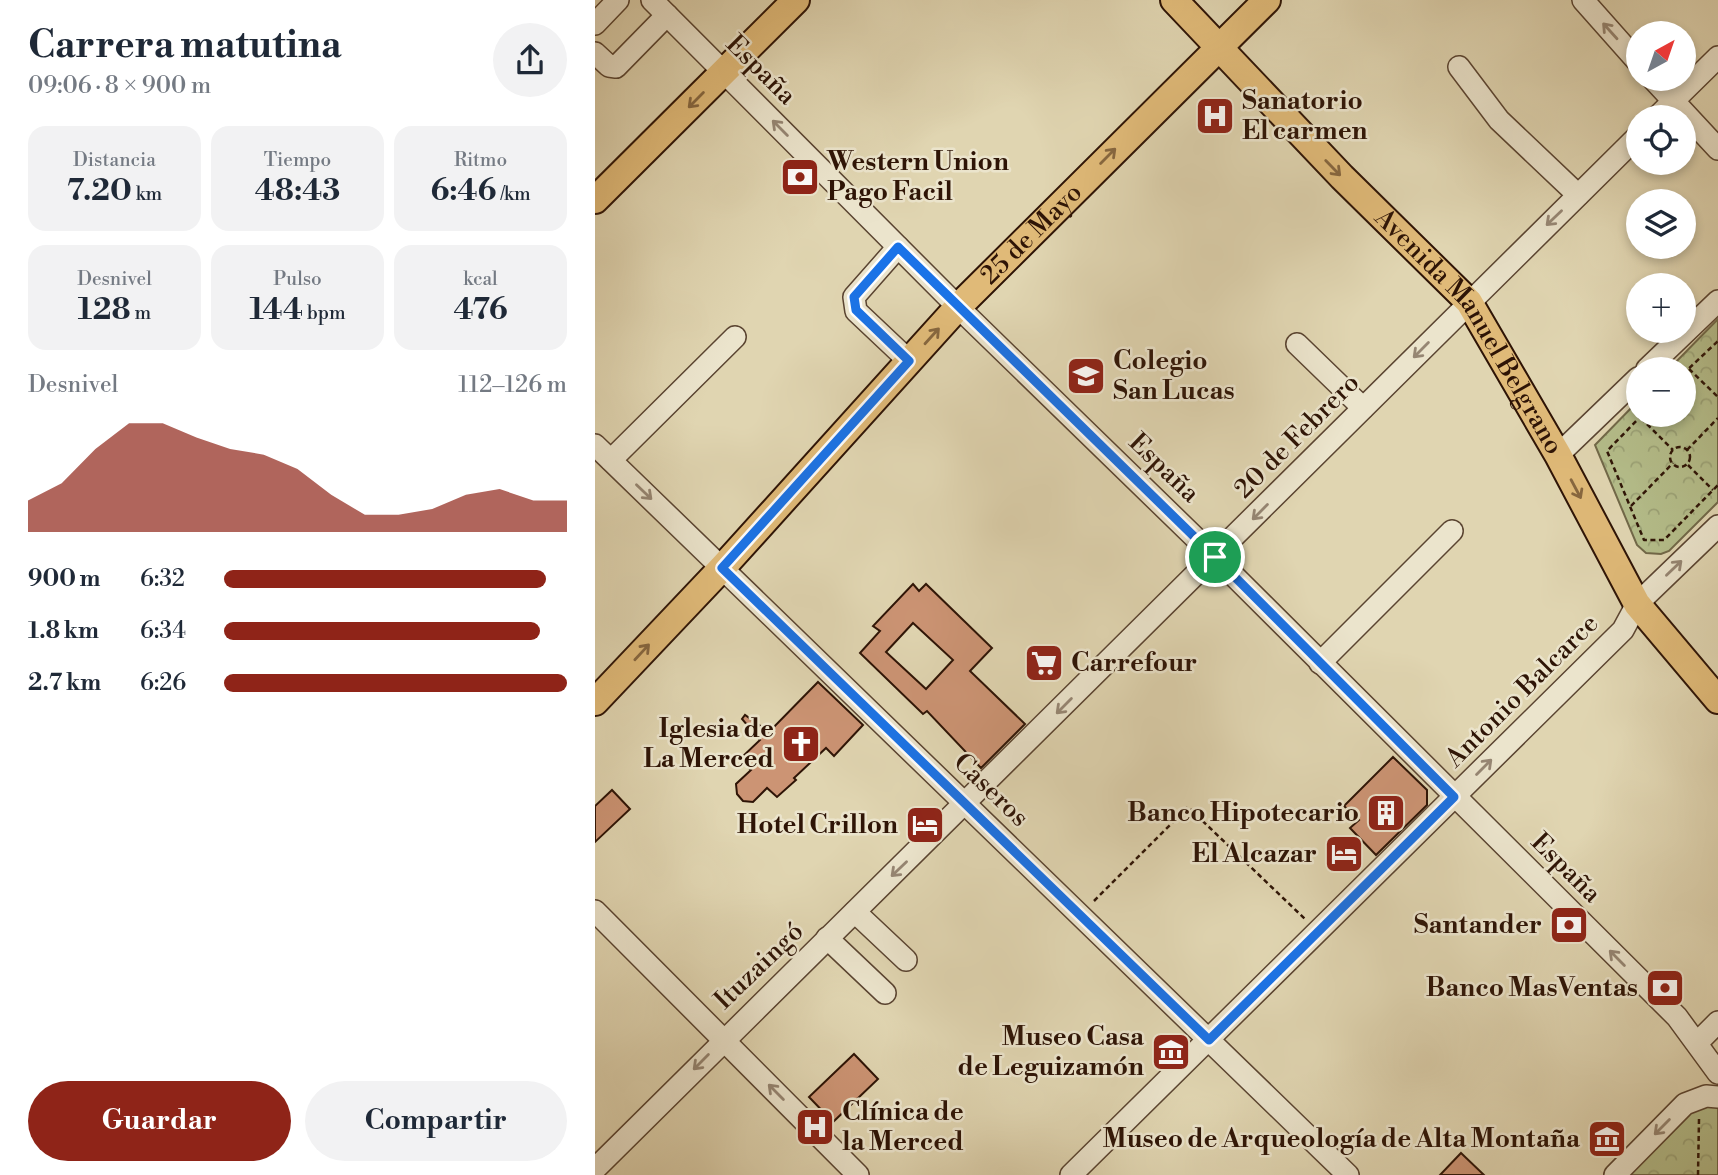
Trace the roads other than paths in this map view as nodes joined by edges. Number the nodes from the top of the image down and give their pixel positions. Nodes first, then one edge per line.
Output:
1 (618, 0) edge
2 (652, 0) edge
3 (796, 0) edge
4 (1174, 0) edge
5 (1267, 0) edge
6 (1583, 0) edge
7 (667, 15) junction
8 (595, 23) edge
9 (1218, 47) junction
10 (1626, 48) edge
11 (595, 53) edge
12 (1718, 57) edge
13 (1458, 67) dead end
14 (724, 72) junction
15 (1663, 91) edge
16 (1673, 102) junction
17 (1670, 105) edge
18 (1626, 148) edge
19 (1718, 149) edge
20 (1578, 195) junction
21 (595, 200) edge
22 (898, 247) junction
23 (1718, 301) edge
24 (1469, 302) junction
25 (958, 306) junction
26 (735, 337) dead end
27 (1297, 344) dead end
28 (1660, 357) edge
29 (909, 361) junction
30 (1626, 390) edge
31 (1363, 408) junction
32 (595, 444) edge
33 (1558, 455) junction
34 (611, 460) junction
35 (1718, 526) edge
36 (1452, 531) dead end
37 (1215, 557) junction
38 (722, 568) junction
39 (1637, 604) junction
40 (1320, 663) junction
41 (1718, 700) edge
42 (595, 702) edge
43 (1454, 797) junction
44 (965, 804) junction
45 (595, 911) edge
46 (855, 912) junction
47 (827, 938) junction
48 (906, 960) dead end
49 (885, 993) dead end
50 (1718, 1021) edge
51 (724, 1039) junction
52 (1209, 1040) junction
53 (1697, 1043) junction
54 (1718, 1073) edge
55 (1718, 1097) edge
56 (595, 1169) edge
57 (859, 1175) edge
58 (1071, 1175) edge
59 (1348, 1175) edge
60 (1615, 1175) edge

1 - 8 street
2 - 7 street, España
3 - 14 main road
4 - 9 main road, Avenida Manuel Belgrano
5 - 9 main road, 25 de Mayo
10 -> 6 street
7 - 11 street
7 - 14 street, España
9 -> 24 main road, Avenida Manuel Belgrano
25 -> 9 main road, 25 de Mayo
12 - 16 street
13 - 20 street
14 -> 21 main road
22 -> 14 street, España
15 - 16 street
16 - 17 street
16 - 19 street
18 - 20 street, 20 de Febrero
20 -> 24 street, 20 de Febrero
22 - 25 street, España
22 - 29 street
23 - 28 street
24 -> 31 street, 20 de Febrero
24 - 33 main road, Avenida Manuel Belgrano
29 -> 25 main road, 25 de Mayo
25 - 37 street, España
26 - 34 street
27 - 31 street
29 - 38 main road, 25 de Mayo
30 - 33 street
31 -> 37 street, 20 de Febrero
32 - 34 street, Caseros
33 -> 39 main road, Avenida Manuel Belgrano
34 -> 38 street, Caseros
39 -> 35 street, Antonio Balcarce
36 - 40 street
37 - 40 street, España
37 -> 44 street, 20 de Febrero
42 -> 38 main road, 25 de Mayo
38 - 44 street, Caseros
39 - 41 main road, Avenida Manuel Belgrano
43 -> 39 street, Antonio Balcarce
40 - 43 street, España
43 - 52 street, Antonio Balcarce
53 -> 43 street, España
44 -> 46 street, Ituzaingó
44 - 52 street, Caseros
45 - 51 street
46 - 47 street, Ituzaingó
46 - 48 street
47 - 49 street
47 - 51 street, Ituzaingó
50 - 53 street
51 -> 56 street, Ituzaingó
57 -> 51 street
52 - 58 street, Antonio Balcarce
52 - 59 street, Caseros
53 - 54 street, España
55 -> 60 street

